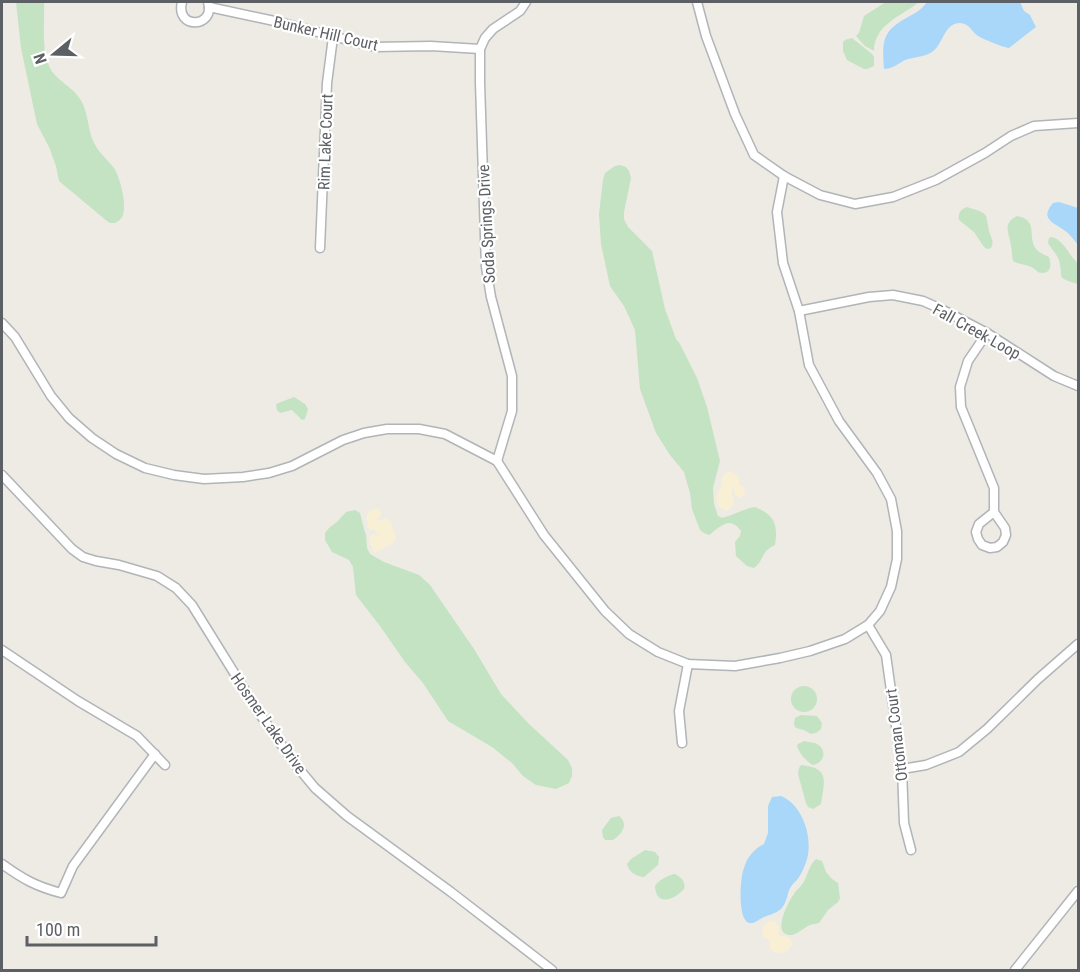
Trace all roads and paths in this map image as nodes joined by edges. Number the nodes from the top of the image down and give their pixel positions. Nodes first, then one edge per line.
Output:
1 (182, 2) edge
2 (526, 2) edge
3 (697, 2) edge
4 (208, 4) edge
5 (333, 37) junction
6 (480, 49) junction
7 (1078, 123) edge
8 (784, 176) junction
9 (320, 248) dead end
10 (799, 311) junction
11 (2, 323) edge
12 (987, 333) junction
13 (1078, 386) edge
14 (497, 462) junction
15 (2, 475) edge
16 (994, 512) dead end
17 (868, 625) junction
18 (1078, 644) edge
19 (2, 650) edge
20 (688, 664) junction
21 (682, 743) dead end
22 (155, 754) junction
23 (165, 765) dead end
24 (902, 769) junction
25 (911, 850) dead end
26 (2, 864) edge
27 (1078, 891) edge
28 (552, 970) edge
29 (1015, 970) edge

1 - 4 street, Bunker Hill Court
2 - 6 street
3 - 8 street
4 - 5 street, Bunker Hill Court
5 - 6 street, Bunker Hill Court
5 - 9 street, Rim Lake Court
6 - 14 street, Soda Springs Drive
7 - 8 street
8 - 10 street
10 - 12 street, Fall Creek Loop
10 - 17 street
11 - 14 street
12 - 13 street, Fall Creek Loop
12 - 16 street
14 - 20 street
15 - 28 street, Hosmer Lake Drive
17 - 20 street
17 - 24 street, Ottoman Court
18 - 24 street
19 - 22 street
20 - 21 street
22 - 23 street
22 - 26 street
24 - 25 street, Ottoman Court
27 - 29 street

